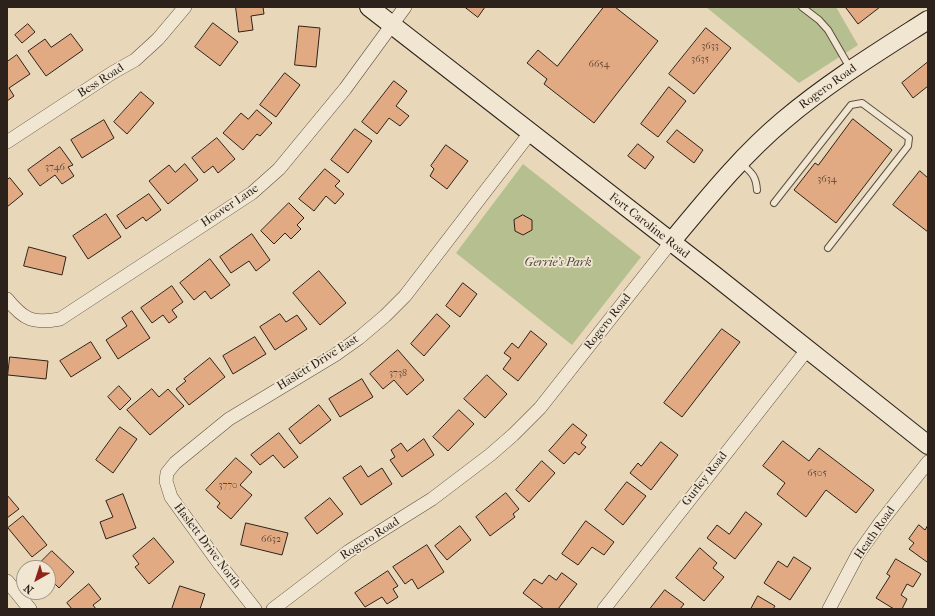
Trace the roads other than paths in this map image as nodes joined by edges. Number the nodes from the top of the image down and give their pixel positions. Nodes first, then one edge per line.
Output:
1 (185, 7) edge
2 (369, 7) edge
3 (405, 7) edge
4 (802, 7) edge
5 (928, 20) edge
6 (391, 24) junction
7 (851, 69) junction
8 (530, 133) junction
9 (7, 142) edge
10 (740, 162) junction
11 (757, 190) dead end
12 (774, 204) dead end
13 (671, 242) junction
14 (828, 248) dead end
15 (7, 299) edge
16 (807, 350) junction
17 (928, 445) edge
18 (928, 462) edge
19 (166, 481) joint
20 (8, 586) edge
21 (30, 609) edge
22 (255, 609) edge
23 (273, 609) edge
24 (604, 609) edge
25 (829, 609) edge

1 - 9 street, Bess Road
2 - 6 street, Fort Caroline Road
3 - 6 street, Hoover Lane
4 - 7 lane
5 - 7 street, Rogero Road
6 - 8 street, Fort Caroline Road
6 - 15 street, Hoover Lane
7 - 10 street, Rogero Road
8 - 13 street, Fort Caroline Road
8 - 19 street, Haslett Drive East
10 - 11 lane
10 - 13 street, Rogero Road
12 - 14 lane
13 - 16 street, Fort Caroline Road
13 - 23 street, Rogero Road
16 - 17 street, Fort Caroline Road
16 - 24 street, Gurley Road
18 - 25 street, Heath Road
19 - 22 street, Haslett Drive North
20 - 21 street

